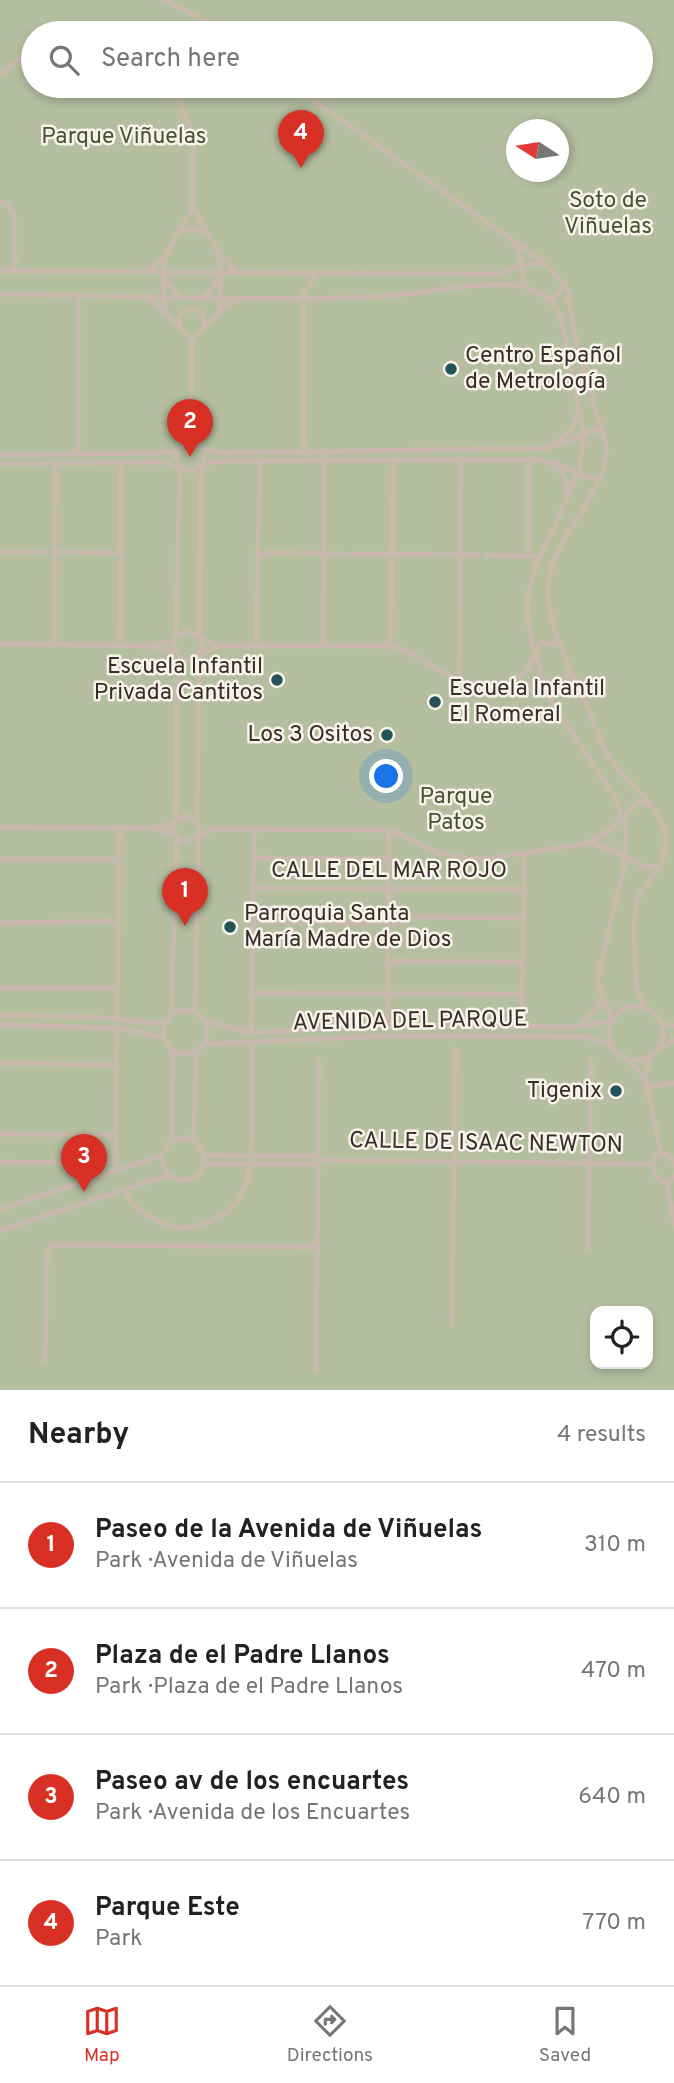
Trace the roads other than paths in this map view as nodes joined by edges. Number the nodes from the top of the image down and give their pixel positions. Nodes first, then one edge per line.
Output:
1 (163, 0) edge
2 (207, 21) edge
3 (21, 58) edge
4 (0, 74) edge
5 (177, 98) edge
6 (310, 98) edge
7 (0, 202) edge
8 (193, 208) junction
9 (180, 232) junction
10 (205, 233) junction
11 (513, 242) junction
12 (218, 251) junction
13 (165, 255) junction
14 (545, 264) junction
15 (522, 265) junction
16 (0, 271) edge
17 (15, 271) junction
18 (149, 271) junction
19 (164, 271) junction
20 (237, 272) junction
21 (317, 273) junction
22 (221, 274) junction
23 (163, 279) junction
24 (564, 284) junction
25 (524, 286) junction
26 (0, 294) edge
27 (78, 295) junction
28 (146, 297) junction
29 (163, 297) junction
30 (181, 297) junction
31 (205, 297) junction
32 (221, 297) junction
33 (238, 298) junction
34 (303, 299) junction
35 (550, 299) junction
36 (219, 313) junction
37 (167, 314) junction
38 (179, 326) junction
39 (205, 326) junction
40 (192, 341) junction
41 (579, 408) junction
42 (584, 434) junction
43 (604, 437) junction
44 (190, 443) junction
45 (201, 448) junction
46 (550, 449) junction
47 (178, 451) junction
48 (303, 451) junction
49 (324, 451) junction
50 (78, 453) junction
51 (0, 455) edge
52 (394, 460) junction
53 (461, 460) junction
54 (529, 460) junction
55 (547, 460) junction
56 (260, 461) junction
57 (305, 461) junction
58 (324, 461) junction
59 (55, 463) junction
60 (121, 463) junction
61 (0, 464) edge
62 (202, 465) junction
63 (180, 466) junction
64 (579, 472) junction
65 (600, 477) junction
66 (566, 501) junction
67 (0, 552) edge
68 (55, 552) junction
69 (121, 553) junction
70 (257, 553) junction
71 (324, 553) junction
72 (391, 554) junction
73 (461, 554) junction
74 (529, 554) junction
75 (538, 558) junction
76 (200, 638) junction
77 (176, 639) junction
78 (54, 643) junction
79 (0, 644) edge
80 (561, 644) junction
81 (120, 645) junction
82 (257, 645) junction
83 (150, 646) junction
84 (221, 646) junction
85 (323, 646) junction
86 (390, 646) junction
87 (535, 653) junction
88 (176, 654) junction
89 (200, 654) junction
90 (569, 666) junction
91 (459, 680) junction
92 (501, 684) junction
93 (526, 685) junction
94 (545, 686) junction
95 (549, 698) junction
96 (648, 804) junction
97 (623, 817) junction
98 (176, 821) junction
99 (198, 822) junction
100 (0, 827) edge
101 (118, 828) junction
102 (153, 828) junction
103 (214, 829) junction
104 (254, 829) junction
105 (389, 831) junction
106 (176, 836) junction
107 (198, 836) junction
108 (588, 843) junction
109 (524, 853) junction
110 (254, 858) junction
111 (625, 858) junction
112 (0, 859) edge
113 (118, 859) junction
114 (389, 859) junction
115 (661, 866) junction
116 (253, 888) junction
117 (389, 889) junction
118 (524, 889) junction
119 (524, 918) junction
120 (118, 921) junction
121 (253, 922) junction
122 (0, 923) edge
123 (389, 923) junction
124 (388, 961) junction
125 (523, 962) junction
126 (0, 988) edge
127 (117, 988) junction
128 (253, 993) junction
129 (388, 993) junction
130 (523, 994) junction
131 (602, 997) junction
132 (645, 1008) junction
133 (195, 1012) junction
134 (172, 1013) junction
135 (0, 1015) edge
136 (117, 1018) junction
137 (612, 1020) junction
138 (205, 1021) junction
139 (164, 1023) junction
140 (661, 1024) junction
141 (388, 1025) junction
142 (0, 1026) edge
143 (674, 1026) edge
144 (522, 1027) junction
145 (577, 1027) junction
146 (117, 1028) junction
147 (251, 1033) junction
148 (163, 1037) junction
149 (674, 1040) edge
150 (252, 1043) junction
151 (204, 1044) junction
152 (170, 1049) junction
153 (455, 1049) dead end
154 (614, 1049) junction
155 (658, 1049) junction
156 (196, 1051) junction
157 (649, 1057) junction
158 (628, 1059) junction
159 (319, 1060) dead end
160 (591, 1061) dead end
161 (0, 1063) edge
162 (117, 1065) junction
163 (645, 1078) junction
164 (674, 1083) edge
165 (646, 1087) junction
166 (0, 1134) edge
167 (115, 1136) junction
168 (194, 1140) junction
169 (172, 1141) junction
170 (661, 1153) junction
171 (162, 1155) junction
172 (204, 1155) junction
173 (251, 1156) junction
174 (318, 1160) junction
175 (115, 1161) junction
176 (0, 1162) edge
177 (454, 1162) junction
178 (102, 1163) junction
179 (589, 1163) junction
180 (204, 1164) junction
181 (251, 1164) junction
182 (652, 1164) junction
183 (674, 1166) edge
184 (118, 1170) junction
185 (103, 1175) junction
186 (169, 1175) junction
187 (674, 1177) edge
188 (667, 1182) junction
189 (125, 1189) junction
190 (0, 1210) edge
191 (674, 1223) edge
192 (0, 1231) edge
193 (317, 1247) junction
194 (588, 1249) dead end
195 (453, 1326) dead end
196 (46, 1361) dead end
197 (316, 1370) dead end

1 - 2 street
3 - 4 street
5 - 8 street
6 - 11 street
7 - 17 street
8 - 9 street
8 - 10 street
9 - 10 street
9 - 13 street
10 - 12 street
11 - 14 street
11 - 15 street
12 - 20 street
12 - 22 street
13 - 18 street
13 - 19 street
14 - 15 street
14 - 24 street
15 - 21 street
15 - 25 street
16 - 17 street
17 - 18 street
18 - 19 street
19 - 22 street
19 - 23 street
20 - 21 street
20 - 22 street
21 - 34 street
22 - 31 street
22 - 32 street
23 - 29 street
23 - 30 street
24 - 35 street
24 - 43 street
25 - 34 street
25 - 35 street
26 - 27 street
27 - 28 street
27 - 50 street
28 - 29 street
28 - 37 street
29 - 30 street
29 - 37 street
30 - 31 street
31 - 32 street
32 - 33 street
32 - 36 street
33 - 34 street
33 - 36 street
34 - 48 street
35 - 41 street
36 - 39 street
37 - 38 street
38 - 39 street
38 - 40 street
39 - 40 street
40 - 44 street
41 - 42 street
41 - 46 street
42 - 43 street
42 - 46 street
42 - 64 street
43 - 65 street
44 - 45 street
44 - 47 street
45 - 48 street
45 - 62 street
46 - 49 street
47 - 50 street
47 - 63 street
48 - 49 street
48 - 57 street
49 - 58 street
50 - 51 street
52 - 53 street
52 - 58 street
52 - 72 street
53 - 54 street
53 - 73 street
54 - 55 street
54 - 74 street
55 - 64 street
55 - 66 street
56 - 57 street
56 - 62 street
56 - 70 street
57 - 58 street
58 - 71 street
59 - 60 street
59 - 61 street
59 - 68 street
60 - 63 street
60 - 69 street
62 - 63 street
62 - 76 street
63 - 77 street
64 - 65 street
64 - 66 street
65 - 80 street
66 - 75 street
67 - 68 street
68 - 69 street
68 - 78 street
69 - 81 street
70 - 71 street
70 - 82 street
71 - 72 street
71 - 85 street
72 - 73 street
72 - 86 street
73 - 74 street
73 - 91 street
74 - 75 street
75 - 87 street
76 - 77 street
76 - 84 street
76 - 89 street
77 - 83 street
77 - 88 street
78 - 79 street
78 - 81 street
80 - 87 street
80 - 90 street
81 - 83 street
82 - 84 street
82 - 85 street
83 - 88 street
84 - 89 street
85 - 86 street
86 - 91 street
87 - 92 street
87 - 94 street
88 - 89 street
88 - 98 street
89 - 99 street
90 - 94 street
90 - 96 street
91 - 92 street
92 - 93 street
93 - 94 street
93 - 95 street
94 - 95 street
95 - 97 street
96 - 97 street
96 - 115 street
97 - 108 street
97 - 111 street
98 - 99 street
98 - 102 street
98 - 106 street
99 - 103 street
99 - 107 street
100 - 101 street
101 - 102 street
101 - 113 street
102 - 106 street
103 - 104 street
103 - 107 street
104 - 105 street
104 - 110 street
105 - 109 street
105 - 114 street
106 - 107 street
106 - 134 street
107 - 133 street
108 - 109 street
108 - 111 street
109 - 118 street
110 - 114 street
110 - 116 street
111 - 115 street
111 - 131 street
112 - 113 street
113 - 120 street
114 - 117 street
115 - 132 street
116 - 117 street, CALLE DEL MAR ROJO
116 - 121 street
117 - 118 street, CALLE DEL MAR ROJO
117 - 123 street
118 - 119 street
119 - 123 street
119 - 125 street
120 - 122 street
120 - 127 street
121 - 123 street
121 - 128 street
123 - 124 street
124 - 125 street
124 - 129 street
125 - 130 street
126 - 127 street
127 - 136 street
128 - 129 street
128 - 147 street
129 - 130 street
129 - 141 street
130 - 144 street
131 - 137 street
131 - 145 street
132 - 137 street
132 - 140 street
133 - 134 street
133 - 138 street
134 - 139 street
135 - 136 street
136 - 139 street
137 - 145 street, AVENIDA DEL PARQUE
137 - 154 street
138 - 147 street, AVENIDA DEL PARQUE
138 - 151 street
139 - 148 street
140 - 143 street
140 - 155 street
141 - 144 street, AVENIDA DEL PARQUE
141 - 147 street, AVENIDA DEL PARQUE
142 - 146 street
144 - 145 street, AVENIDA DEL PARQUE
146 - 148 street
146 - 162 street
148 - 152 street
149 - 155 street
150 - 151 street, AVENIDA DEL PARQUE
150 - 154 street, AVENIDA DEL PARQUE
150 - 173 street
151 - 156 street
152 - 156 street
152 - 169 street
153 - 177 street
154 - 158 street
155 - 157 street
156 - 168 street
157 - 158 street
157 - 163 street
158 - 163 street
159 - 174 street
160 - 179 street
161 - 162 street
162 - 167 street
163 - 165 street
164 - 165 street
165 - 170 street
166 - 167 street
167 - 175 street
168 - 169 street
168 - 172 street
169 - 171 street
170 - 182 street
170 - 183 street
171 - 184 street
171 - 186 street
172 - 173 street, CALLE DE ISAAC NEWTON
172 - 180 street
173 - 174 street, CALLE DE ISAAC NEWTON
173 - 181 street
174 - 177 street, CALLE DE ISAAC NEWTON
174 - 181 street, CALLE DE ISAAC NEWTON
174 - 193 street
175 - 178 street
175 - 184 street
176 - 178 street
177 - 179 street, CALLE DE ISAAC NEWTON
177 - 195 street
178 - 185 street
179 - 182 street, CALLE DE ISAAC NEWTON
179 - 194 street
180 - 181 street, CALLE DE ISAAC NEWTON
180 - 186 street
181 - 189 street
182 - 188 street
184 - 185 street
185 - 190 street
186 - 189 street
187 - 188 street
188 - 191 street
189 - 192 street
193 - 196 street
193 - 197 street

